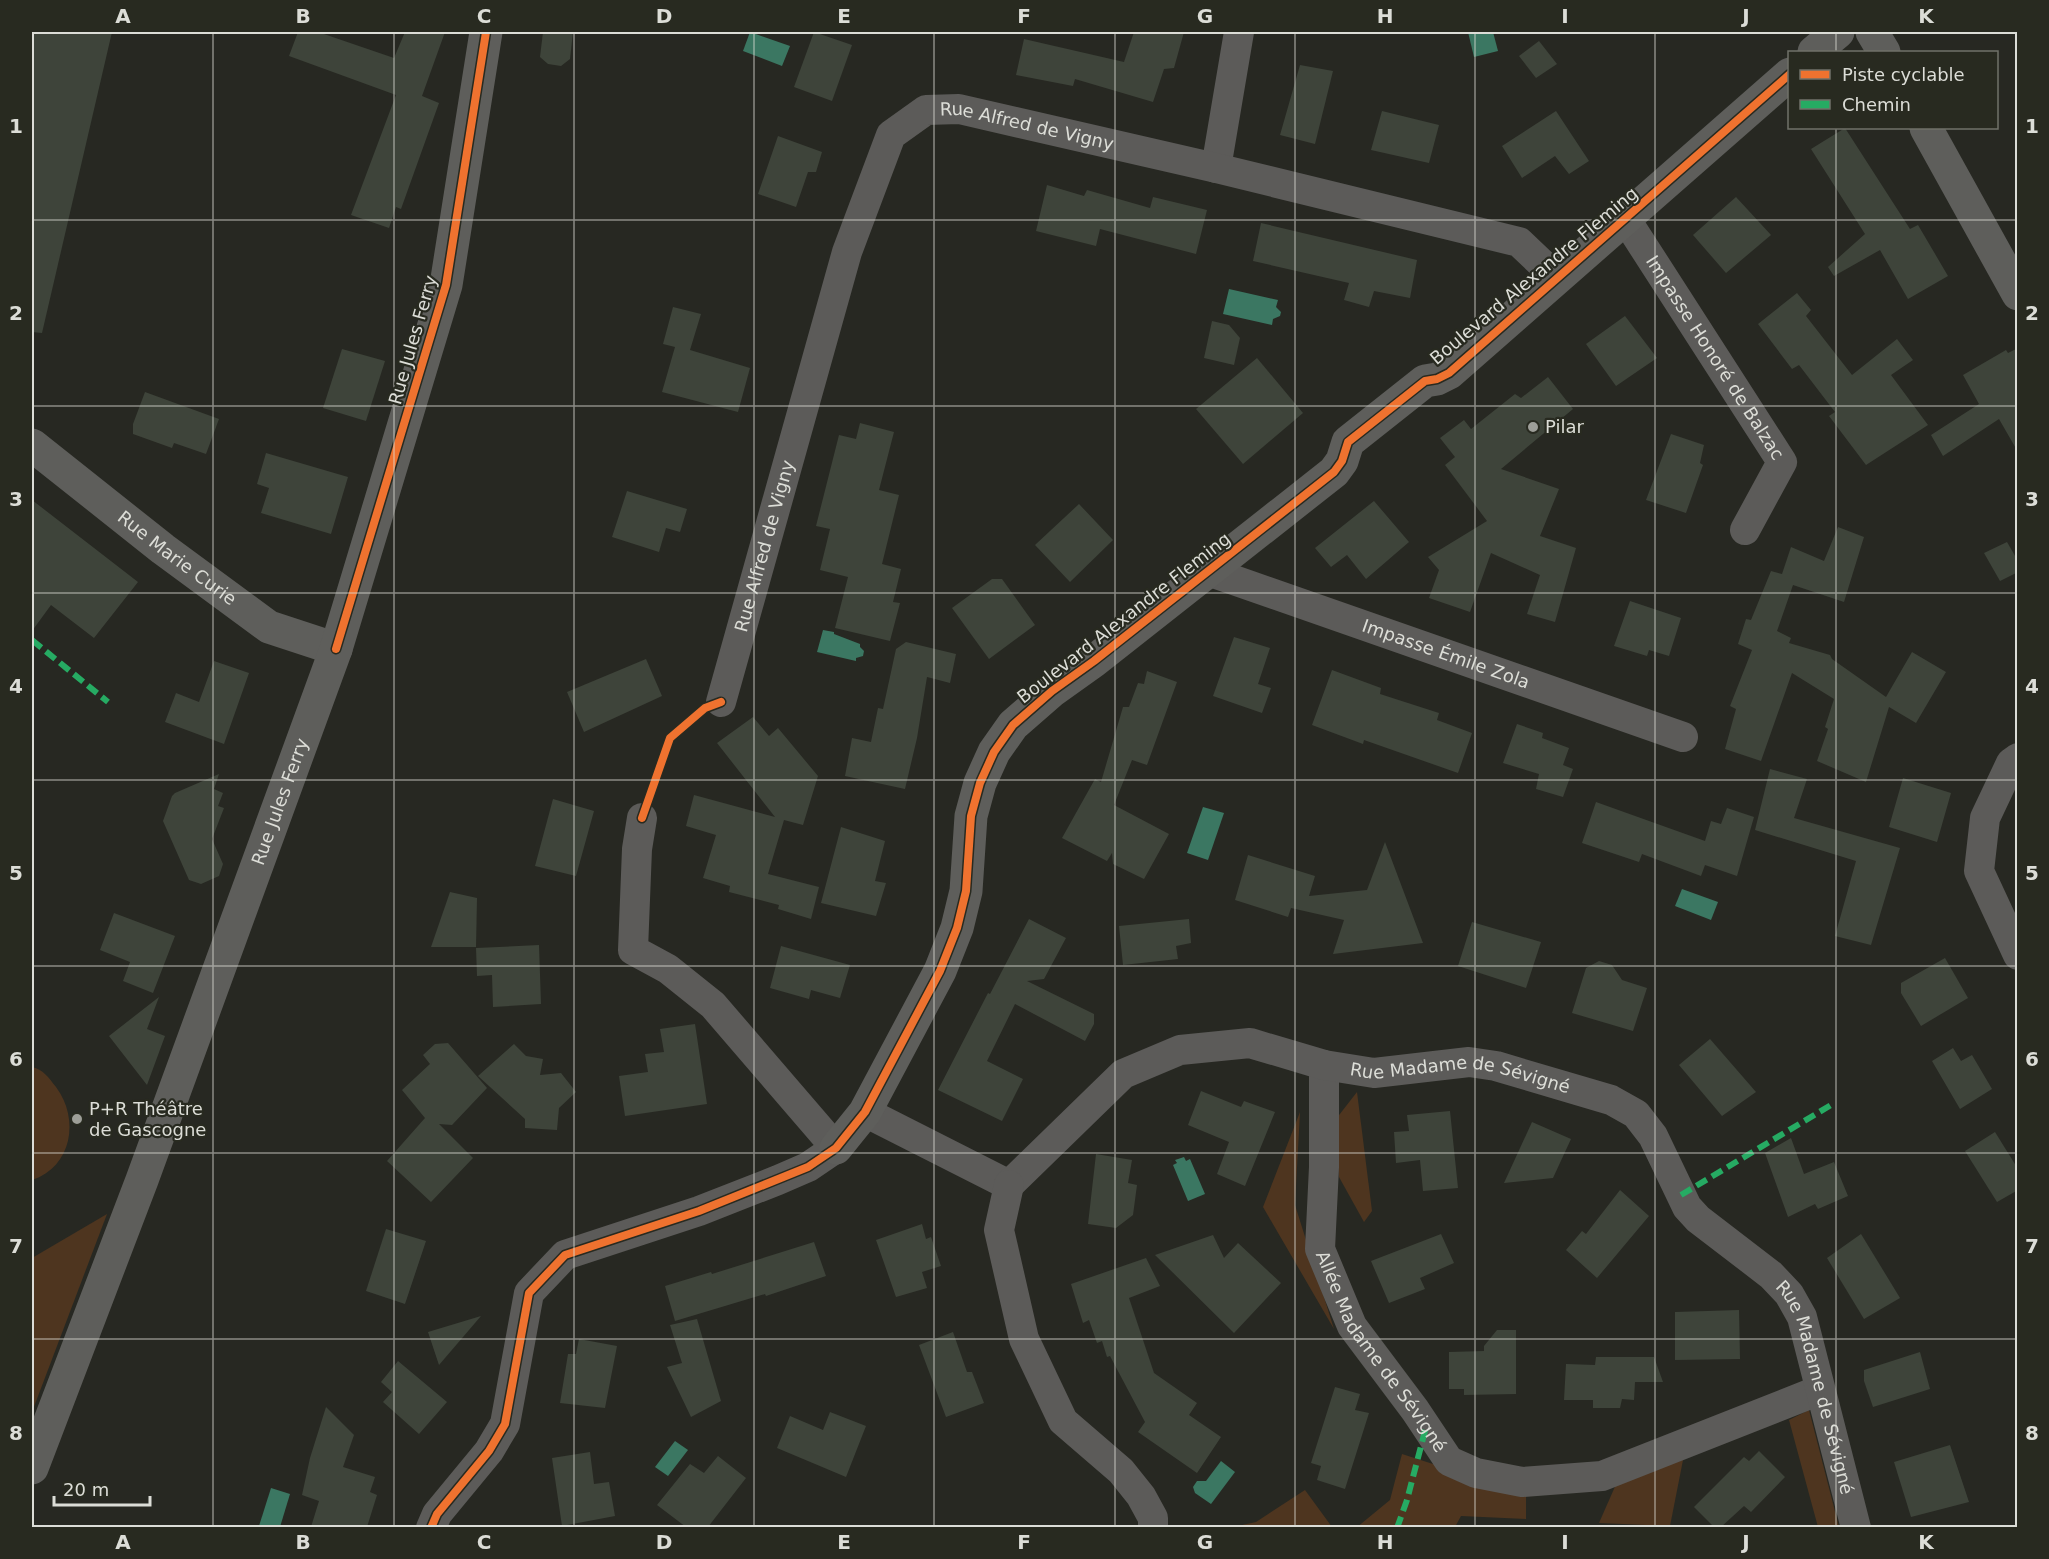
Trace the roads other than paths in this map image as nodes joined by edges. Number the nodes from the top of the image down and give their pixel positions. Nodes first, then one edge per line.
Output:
1 (486, 32) edge
2 (1239, 32) edge
3 (1838, 32) edge
4 (1872, 32) edge
5 (1815, 51) edge
6 (1883, 51) edge
7 (1788, 76) edge
8 (1927, 129) edge
9 (1216, 168) junction
10 (1625, 218) junction
11 (1557, 278) junction
12 (2018, 294) edge
13 (32, 445) edge
14 (1745, 530) dead end
15 (1208, 571) junction
16 (336, 649) junction
17 (722, 702) dead end
18 (1683, 737) dead end
19 (2018, 758) edge
20 (642, 818) dead end
21 (2018, 955) edge
22 (1324, 1065) junction
23 (865, 1112) junction
24 (836, 1148) junction
25 (1009, 1185) junction
26 (1820, 1390) junction
27 (32, 1468) edge
28 (431, 1527) edge
29 (1154, 1527) edge
30 (1856, 1527) edge

1 - 16 street, Rue Jules Ferry
2 - 9 street
3 - 5 street
4 - 6 street
7 - 10 street, Boulevard Alexandre Fleming
8 - 12 street
9 - 11 street, Rue Alfred de Vigny
9 - 17 street, Rue Alfred de Vigny
10 - 11 street, Boulevard Alexandre Fleming
10 - 14 street, Impasse Honoré de Balzac
11 - 15 street, Boulevard Alexandre Fleming
13 - 16 street, Rue Marie Curie
15 - 18 street, Impasse Émile Zola
15 - 23 street, Boulevard Alexandre Fleming
16 - 27 street, Rue Jules Ferry
19 - 21 street
20 - 24 street
22 - 25 street, Rue Madame de Sévigné
22 - 26 street, Rue Madame de Sévigné
22 - 26 street, Allée Madame de Sévigné
23 - 24 street, Boulevard Alexandre Fleming
23 - 25 street
24 - 28 street, Boulevard Alexandre Fleming
25 - 29 street
26 - 30 street, Rue Madame de Sévigné

